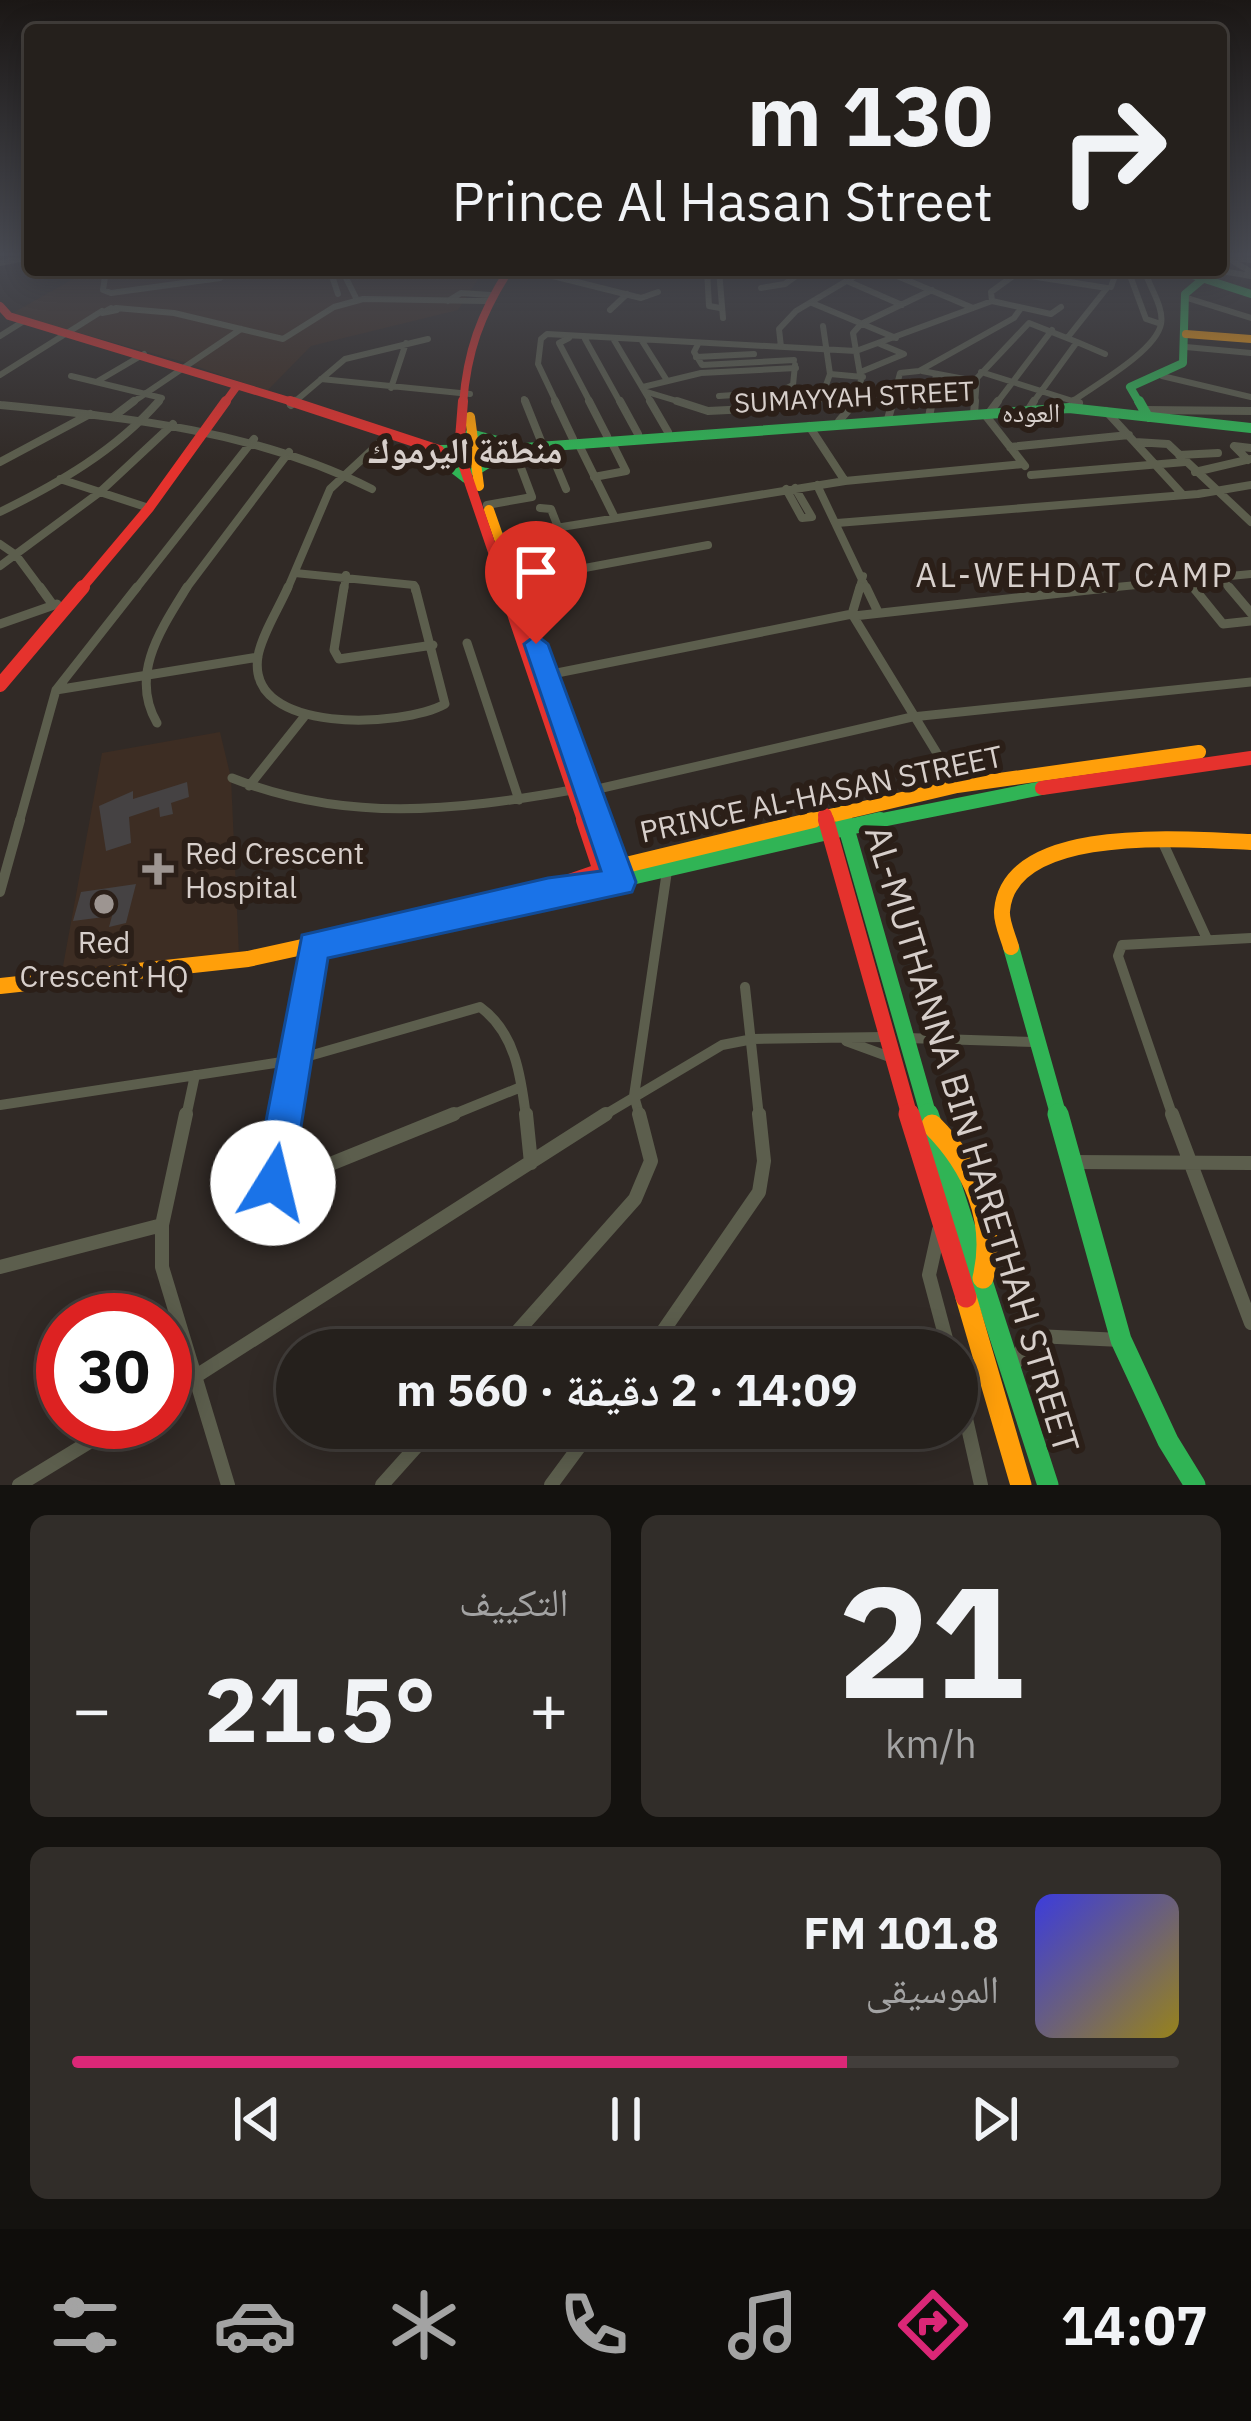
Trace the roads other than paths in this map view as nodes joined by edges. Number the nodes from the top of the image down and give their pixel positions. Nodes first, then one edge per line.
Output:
1 (37, 324) edge
2 (78, 324) edge
3 (222, 324) edge
4 (309, 324) edge
5 (478, 324) edge
6 (486, 324) edge
7 (782, 324) edge
8 (861, 324) joint
9 (931, 324) edge
10 (1004, 324) edge
11 (1078, 324) edge
12 (1161, 324) edge
13 (1181, 324) edge
14 (823, 326) dead end
15 (1040, 326) joint
16 (244, 329) junction
17 (1052, 331) junction
18 (66, 332) junction
19 (1067, 337) junction
20 (569, 338) junction
21 (896, 338) junction
22 (428, 339) dead end
23 (585, 339) junction
24 (614, 340) junction
25 (641, 341) junction
26 (1077, 341) junction
27 (1186, 341) junction
28 (406, 343) junction
29 (1250, 343) edge
30 (698, 344) junction
31 (880, 344) junction
32 (723, 345) junction
33 (786, 347) junction
34 (826, 349) junction
35 (648, 350) junction
36 (856, 351) junction
37 (621, 353) junction
38 (1105, 353) dead end
39 (144, 354) junction
40 (754, 354) dead end
41 (730, 364) junction
42 (795, 364) junction
43 (182, 367) junction
44 (919, 371) junction
45 (981, 372) junction
46 (830, 374) junction
47 (863, 374) junction
48 (936, 374) junction
49 (0, 375) edge
50 (71, 376) dead end
51 (1162, 376) junction
52 (321, 379) junction
53 (667, 380) junction
54 (98, 381) junction
55 (976, 381) junction
56 (1012, 382) junction
57 (391, 388) junction
58 (645, 390) junction
59 (1040, 391) junction
60 (147, 392) junction
61 (465, 394) junction
62 (237, 396) junction
63 (719, 396) dead end
64 (1251, 397) edge
65 (524, 399) dead end
66 (1080, 404) junction
67 (0, 405) edge
68 (291, 405) junction
69 (1029, 410) junction
70 (1106, 411) junction
71 (1251, 411) edge
72 (90, 414) junction
73 (856, 414) junction
74 (983, 414) junction
75 (1147, 414) junction
76 (113, 417) junction
77 (929, 417) junction
78 (888, 419) junction
79 (144, 420) junction
80 (173, 424) junction
81 (809, 426) junction
82 (1251, 426) edge
83 (211, 429) junction
84 (668, 432) junction
85 (638, 434) junction
86 (386, 436) junction
87 (609, 438) junction
88 (254, 439) junction
89 (1132, 439) junction
90 (575, 441) junction
91 (465, 444) junction
92 (545, 444) junction
93 (512, 447) junction
94 (1010, 447) junction
95 (427, 448) junction
96 (1251, 448) edge
97 (289, 452) junction
98 (1218, 453) dead end
99 (1182, 459) junction
100 (1249, 460) edge
101 (0, 463) edge
102 (1155, 464) junction
103 (343, 472) junction
104 (1195, 472) junction
105 (470, 474) junction
106 (1031, 475) dead end
107 (595, 477) junction
108 (60, 479) junction
109 (845, 481) junction
110 (817, 485) junction
111 (1251, 485) edge
112 (372, 489) dead end
113 (566, 489) dead end
114 (100, 492) junction
115 (1218, 493) junction
116 (1184, 495) junction
117 (487, 505) junction
118 (149, 508) junction
119 (540, 508) dead end
120 (0, 512) edge
121 (1248, 517) edge
122 (615, 518) junction
123 (837, 523) junction
124 (558, 527) junction
125 (500, 537) junction
126 (0, 544) edge
127 (708, 545) dead end
128 (16, 555) junction
129 (0, 566) edge
130 (295, 573) junction
131 (1251, 574) edge
132 (346, 575) junction
133 (863, 576) junction
134 (1220, 577) junction
135 (1186, 580) junction
136 (515, 581) junction
137 (55, 610) junction
138 (877, 610) junction
139 (853, 615) junction
140 (1251, 617) edge
141 (0, 624) edge
142 (467, 643) dead end
143 (433, 645) junction
144 (258, 657) junction
145 (145, 672) junction
146 (547, 675) junction
147 (1251, 682) edge
148 (0, 685) edge
149 (56, 690) junction
150 (304, 717) junction
151 (912, 717) junction
152 (157, 724) dead end
153 (1251, 748) edge
154 (1251, 758) edge
155 (232, 778) dead end
156 (249, 786) junction
157 (957, 786) junction
158 (979, 790) junction
159 (579, 791) junction
160 (519, 800) junction
161 (841, 811) junction
162 (866, 822) junction
163 (827, 823) junction
164 (847, 828) junction
165 (802, 838) junction
166 (1251, 842) edge
167 (1163, 843) junction
168 (852, 849) junction
169 (608, 851) junction
170 (834, 851) junction
171 (632, 862) junction
172 (667, 871) junction
173 (610, 877) junction
174 (0, 892) edge
175 (1251, 938) edge
176 (1207, 939) junction
177 (314, 946) junction
178 (0, 986) edge
179 (745, 987) dead end
180 (885, 1037) junction
181 (903, 1037) junction
182 (835, 1038) junction
183 (753, 1039) junction
184 (1034, 1042) junction
185 (891, 1058) junction
186 (295, 1060) junction
187 (195, 1076) junction
188 (521, 1087) junction
189 (634, 1096) junction
190 (0, 1105) edge
191 (1071, 1162) junction
192 (531, 1163) junction
193 (1189, 1163) junction
194 (1251, 1163) edge
195 (162, 1225) junction
196 (942, 1226) junction
197 (0, 1267) edge
198 (1251, 1323) edge
199 (519, 1329) edge
200 (664, 1329) edge
201 (943, 1329) edge
202 (1121, 1340) junction
203 (193, 1379) junction
204 (1017, 1379) junction
205 (78, 1449) edge
206 (414, 1449) edge
207 (578, 1449) edge
208 (972, 1449) edge
209 (19, 1485) edge
210 (228, 1485) edge
211 (382, 1485) edge
212 (551, 1485) edge
213 (980, 1485) edge
214 (1021, 1485) edge
215 (1048, 1485) edge
216 (1196, 1485) edge

1 - 18 main road
2 - 18 street
3 - 16 street
4 - 16 street
5 - 61 main road
6 - 61 main road
7 - 33 street
8 - 21 street
8 - 36 street
9 - 21 street
10 - 44 street
11 - 19 street
12 - 66 street
13 - 27 main road
14 - 34 street
15 - 17 street
15 - 45 street
16 - 43 street
17 - 19 street
17 - 56 street
18 - 39 main road
18 - 49 street
19 - 26 street
20 - 23 street
20 - 87 street
20 - 90 street
21 - 31 street
22 - 28 street
23 - 24 street
23 - 85 street
24 - 25 street
24 - 37 street
25 - 30 street
25 - 35 street
26 - 38 street
26 - 59 street
27 - 29 main road
27 - 51 main road
28 - 52 street
28 - 57 street
30 - 32 street
30 - 41 street
31 - 36 street
31 - 47 street
32 - 33 street
32 - 41 street
33 - 34 street
33 - 42 street
34 - 36 street
34 - 46 street
35 - 37 street
35 - 53 street
36 - 47 street
37 - 58 street
39 - 43 main road
39 - 54 street
40 - 41 street
41 - 42 street
41 - 53 street
42 - 63 street
43 - 60 street
43 - 62 main road
44 - 48 street
44 - 78 street
45 - 55 street
45 - 56 street
46 - 47 street
46 - 58 street
47 - 73 street
48 - 55 street
48 - 77 street
50 - 54 street
51 - 64 street
51 - 75 main road
52 - 57 street
52 - 68 street
53 - 58 street
54 - 60 street
55 - 74 street
56 - 59 street
56 - 74 street
57 - 61 street
58 - 84 street
59 - 66 street
59 - 69 street
60 - 76 street
60 - 79 street
61 - 91 main road
62 - 68 main road
62 - 83 main road
65 - 92 street
66 - 69 main road, SUMAYYAH STREET
66 - 75 main road, SUMAYYAH STREET
67 - 72 street
68 - 86 main road
69 - 74 main road, SUMAYYAH STREET
70 - 74 main road, SUMAYYAH STREET
70 - 75 main road, SUMAYYAH STREET
70 - 89 street
71 - 75 street
72 - 76 street
72 - 101 street
73 - 78 main road, SUMAYYAH STREET
73 - 84 main road, SUMAYYAH STREET
74 - 77 main road, SUMAYYAH STREET
74 - 81 main road, SUMAYYAH STREET
74 - 94 street
75 - 82 main road, SUMAYYAH STREET
76 - 79 street
77 - 78 main road, SUMAYYAH STREET
79 - 80 street
79 - 108 street
80 - 83 street
80 - 114 street
81 - 87 main road, SUMAYYAH STREET
81 - 109 street
83 - 88 street
83 - 118 main road
84 - 85 main road, SUMAYYAH STREET
85 - 87 main road, SUMAYYAH STREET
86 - 95 main road
86 - 103 street
87 - 90 main road, SUMAYYAH STREET
87 - 107 street
88 - 97 street
88 - 149 street
89 - 94 street
89 - 99 street
89 - 102 street
90 - 92 main road, SUMAYYAH STREET
90 - 107 street
91 - 93 main road, SUMAYYAH STREET
91 - 95 main road, SUMAYYAH STREET
91 - 105 main road
92 - 93 main road, SUMAYYAH STREET
92 - 113 street
93 - 105 main road
93 - 117 street
94 - 109 street
95 - 105 main road
96 - 100 street
97 - 103 street
97 - 145 street
98 - 99 street
99 - 102 street
99 - 104 street
100 - 104 street
102 - 106 street
102 - 116 street
103 - 112 street
103 - 130 street
104 - 115 street
105 - 117 main road
105 - 159 main road
107 - 122 street
108 - 114 street
108 - 120 street
109 - 110 street
110 - 122 street
110 - 123 street
111 - 115 street
114 - 118 street
114 - 128 street
115 - 116 street
115 - 121 street
116 - 123 street
117 - 125 main road
118 - 137 main road
119 - 124 street
122 - 124 street
123 - 133 street
124 - 125 street
125 - 136 main road
126 - 128 street
127 - 136 street
128 - 129 street
128 - 137 street
130 - 132 street
130 - 144 street
131 - 134 street
132 - 143 street
132 - 143 street
133 - 138 street
133 - 139 street
134 - 135 street
134 - 140 street
135 - 138 street
135 - 140 street
136 - 146 main road
137 - 141 street
137 - 148 main road
138 - 139 street
139 - 146 street
139 - 151 street
142 - 160 street
143 - 150 street
144 - 145 street
144 - 150 street
145 - 149 street
145 - 152 street
146 - 159 main road
147 - 151 street
149 - 174 street
150 - 156 street
151 - 157 street
151 - 159 street
153 - 158 main road, PRINCE AL-HASAN STREET
154 - 158 main road, PRINCE AL-HASAN STREET
155 - 156 street
156 - 160 street
157 - 158 main road, PRINCE AL-HASAN STREET
157 - 161 main road, PRINCE AL-HASAN STREET
158 - 162 main road, PRINCE AL-HASAN STREET
159 - 160 street
159 - 169 main road
159 - 173 main road
161 - 163 main road, PRINCE AL-HASAN STREET
161 - 164 main road, AL-MUTHANNA BIN HARETHAH STREET
162 - 164 main road, PRINCE AL-HASAN STREET
162 - 168 main road
163 - 164 main road, PRINCE AL-HASAN STREET
163 - 165 main road, PRINCE AL-HASAN STREET
163 - 170 main road, AL-MUTHANNA BIN HARETHAH STREET
163 - 171 main road, PRINCE AL-HASAN STREET
164 - 168 main road, AL-MUTHANNA BIN HARETHAH STREET
165 - 170 main road
165 - 172 main road, PRINCE AL-HASAN STREET
166 - 167 main road
167 - 176 street
167 - 184 main road
168 - 181 main road, AL-MUTHANNA BIN HARETHAH STREET
169 - 171 main road
169 - 173 main road
170 - 180 main road, AL-MUTHANNA BIN HARETHAH STREET
171 - 173 main road, PRINCE AL-HASAN STREET
172 - 173 main road, PRINCE AL-HASAN STREET
172 - 189 street
173 - 177 main road, PRINCE AL-HASAN STREET
175 - 176 street
176 - 193 street
177 - 178 main road, PRINCE AL-HASAN STREET
177 - 186 street
179 - 183 street
180 - 181 street
180 - 182 street
180 - 185 main road, AL-MUTHANNA BIN HARETHAH STREET
181 - 184 street
181 - 204 main road, AL-MUTHANNA BIN HARETHAH STREET
182 - 183 street
182 - 185 street
183 - 189 street
183 - 200 street
184 - 191 main road
185 - 196 main road, AL-MUTHANNA BIN HARETHAH STREET
186 - 187 street
186 - 188 street
186 - 188 street
187 - 190 street
187 - 195 street
188 - 192 street
189 - 192 street
189 - 199 street
191 - 193 street
191 - 202 main road
192 - 203 street
193 - 194 street
193 - 198 street
195 - 197 street
195 - 203 street
196 - 201 street
196 - 214 main road, AL-MUTHANNA BIN HARETHAH STREET
202 - 204 street
202 - 216 main road
203 - 210 street
204 - 215 main road, AL-MUTHANNA BIN HARETHAH STREET
205 - 209 street
206 - 211 street
207 - 212 street
208 - 213 street

